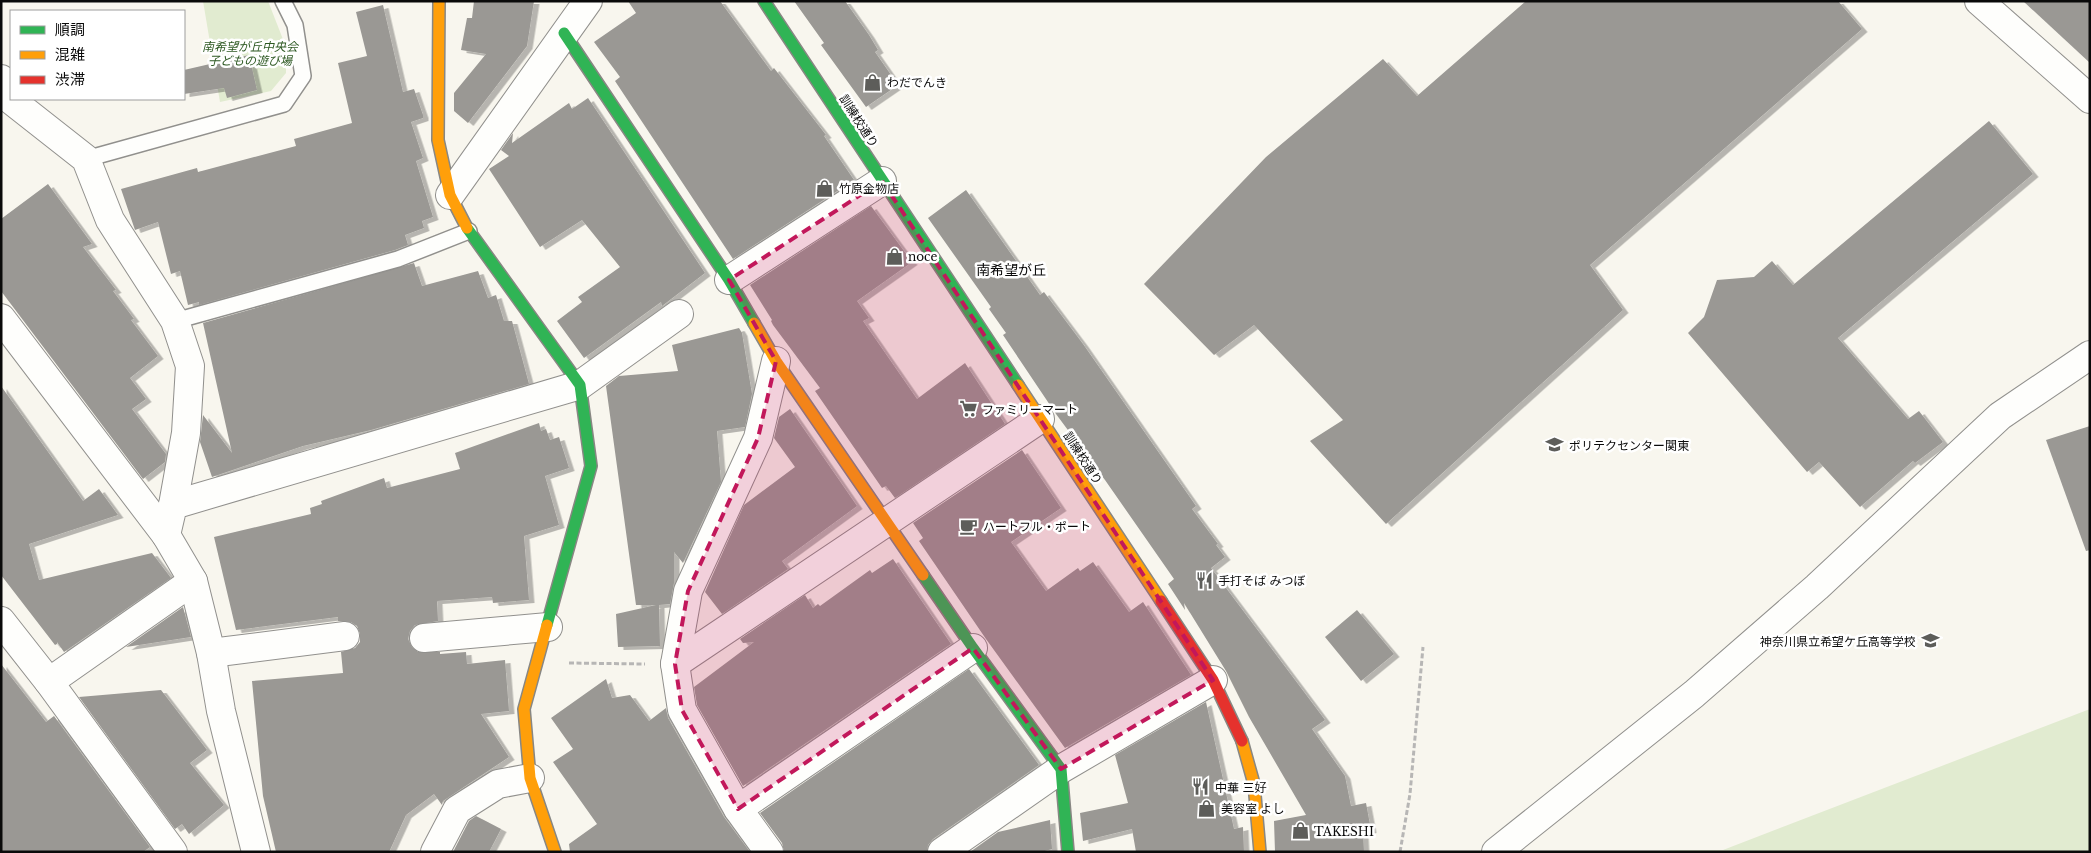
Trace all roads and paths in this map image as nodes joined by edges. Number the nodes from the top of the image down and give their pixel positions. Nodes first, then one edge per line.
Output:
1 (283, 1) edge
2 (439, 1) edge
3 (588, 1) edge
4 (764, 1) edge
5 (1979, 1) edge
6 (564, 33) junction
7 (1, 79) edge
8 (10, 98) edge
9 (2090, 99) edge
10 (11, 100) edge
11 (86, 159) junction
12 (882, 181) junction
13 (450, 195) junction
14 (469, 231) junction
15 (729, 280) junction
16 (680, 314) dead end
17 (1, 318) edge
18 (175, 320) junction
19 (2090, 356) edge
20 (776, 361) junction
21 (580, 385) junction
22 (1040, 419) junction
23 (174, 505) junction
24 (888, 523) junction
25 (166, 535) junction
26 (192, 581) junction
27 (1, 622) edge
28 (548, 626) junction
29 (344, 636) dead end
30 (424, 638) dead end
31 (1423, 647) dead end
32 (974, 648) junction
33 (211, 653) junction
34 (538, 662) junction
35 (675, 664) junction
36 (1213, 680) junction
37 (49, 682) junction
38 (1061, 769) junction
39 (530, 778) junction
40 (738, 809) junction
41 (173, 852) edge
42 (256, 852) edge
43 (435, 852) edge
44 (556, 852) edge
45 (769, 852) edge
46 (942, 852) edge
47 (1068, 852) edge
48 (1260, 852) edge
49 (1400, 852) edge
50 (1496, 852) edge

1 - 11 lane
2 - 13 street
3 - 6 street
4 - 12 street, 訓練校通り
5 - 9 street
6 - 13 street
6 - 15 street
7 - 8 street
10 - 11 street
11 - 18 street
12 - 15 street
12 - 22 street, 訓練校通り
13 - 14 street
14 - 18 lane
14 - 21 street
15 - 20 street
16 - 21 street
17 - 25 street
18 - 23 street
19 - 50 street
20 - 24 street
20 - 35 street
21 - 23 street
21 - 28 street
22 - 24 street
22 - 36 street, 訓練校通り
23 - 25 street
24 - 32 street
24 - 35 street
25 - 26 street
26 - 33 street
26 - 37 street
27 - 37 street
28 - 30 street
28 - 34 street
29 - 33 street
31 - 49 path
32 - 38 street
32 - 40 street
33 - 42 street
34 - 35 path
34 - 39 street
35 - 40 street
36 - 38 street
36 - 48 street, 訓練校通り
37 - 41 street
38 - 46 street
38 - 47 street
39 - 43 street
39 - 44 street
40 - 45 street

